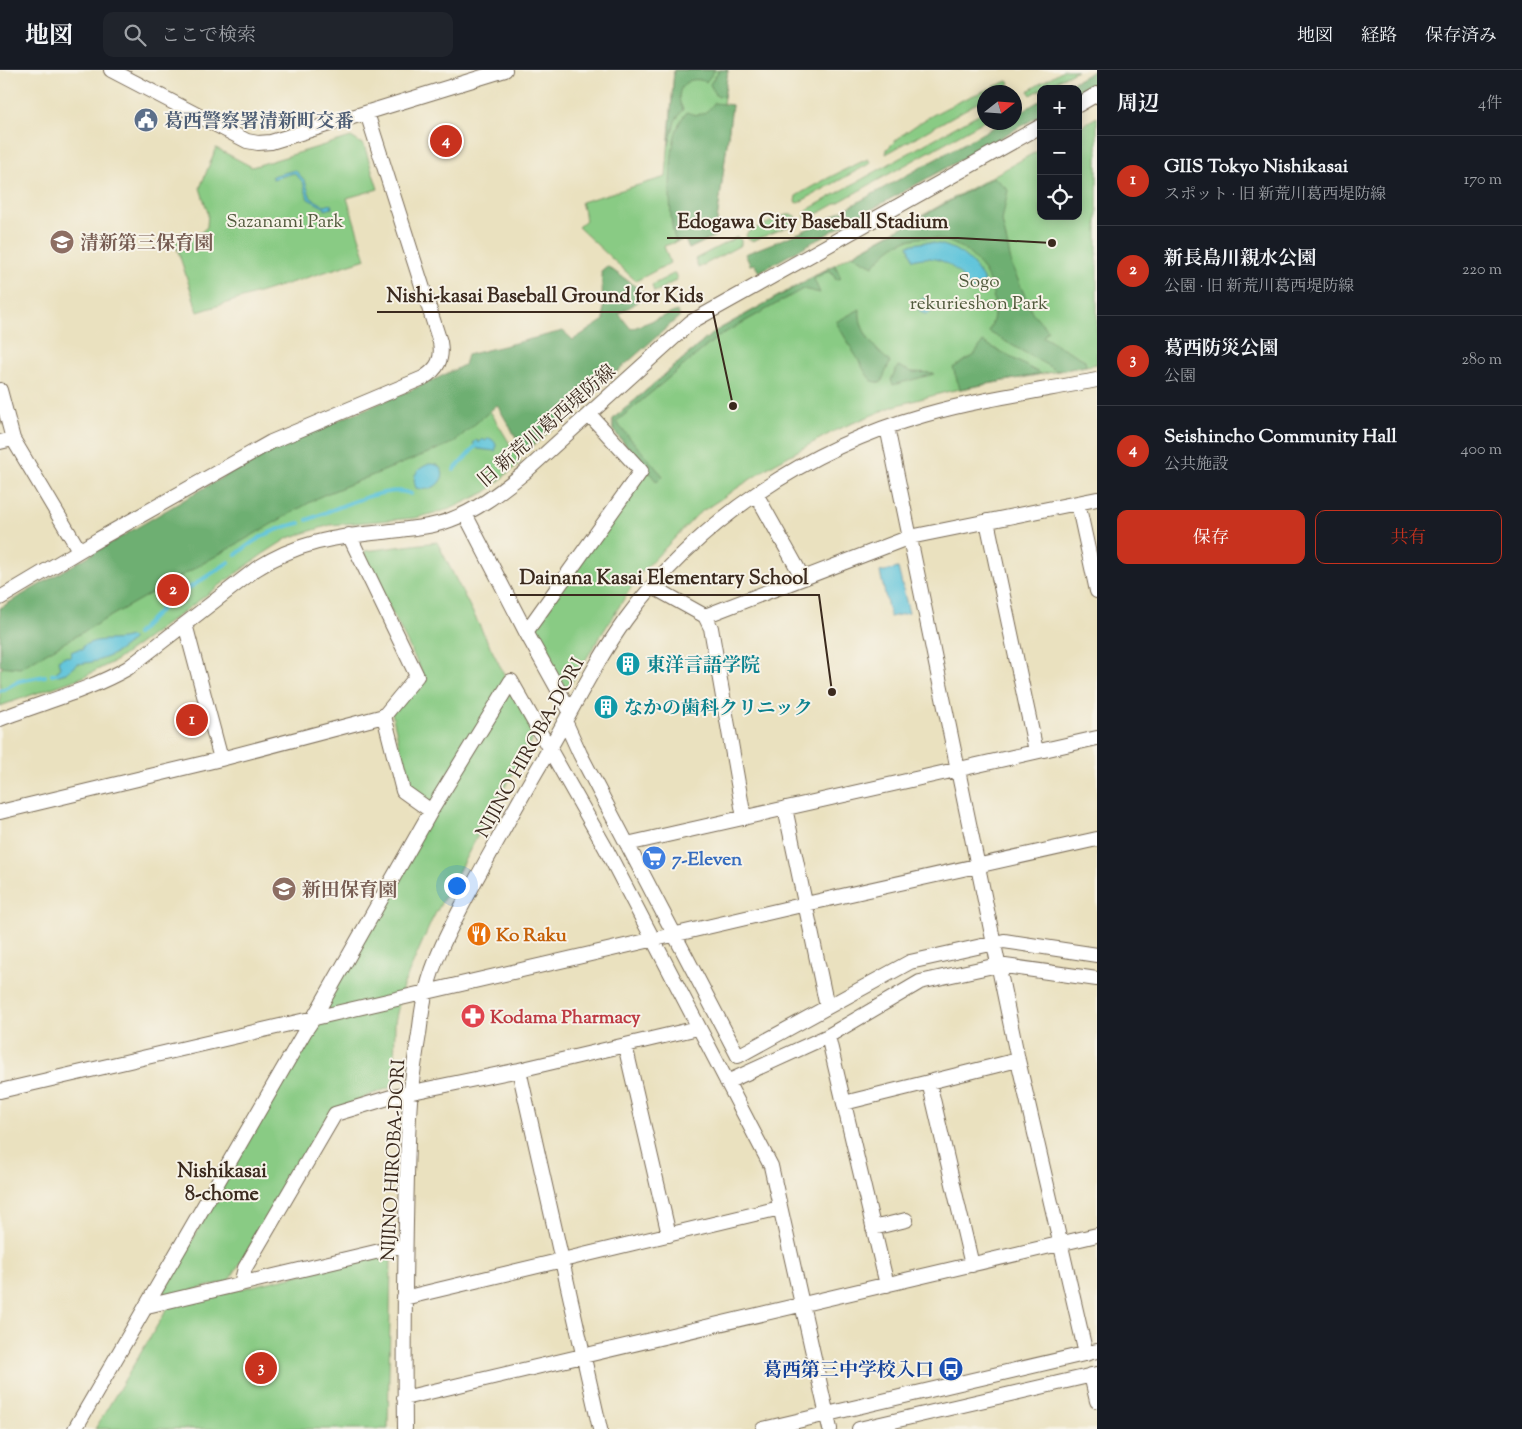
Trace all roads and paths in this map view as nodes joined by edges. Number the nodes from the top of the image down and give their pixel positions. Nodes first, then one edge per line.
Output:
1 (111, 70) edge
2 (505, 70) edge
3 (1097, 94) edge
4 (1082, 102) edge
5 (366, 113) junction
6 (1037, 128) edge
7 (1097, 380) edge
8 (0, 390) edge
9 (588, 414) junction
10 (887, 426) junction
11 (6, 440) edge
12 (756, 494) junction
13 (1097, 499) edge
14 (1078, 503) junction
15 (465, 514) junction
16 (987, 521) junction
17 (349, 535) junction
18 (910, 537) junction
19 (79, 550) junction
20 (803, 578) junction
21 (653, 587) junction
22 (1097, 591) edge
23 (0, 598) edge
24 (705, 616) junction
25 (186, 624) junction
26 (526, 632) junction
27 (384, 716) junction
28 (567, 716) junction
29 (0, 720) edge
30 (1097, 738) edge
31 (550, 748) junction
32 (1036, 751) junction
33 (221, 758) junction
34 (959, 769) junction
35 (785, 808) junction
36 (431, 811) junction
37 (0, 812) edge
38 (744, 818) junction
39 (1097, 839) edge
40 (627, 844) junction
41 (979, 866) junction
42 (806, 904) junction
43 (674, 934) junction
44 (653, 940) junction
45 (995, 943) junction
46 (1097, 956) edge
47 (998, 965) junction
48 (1097, 978) edge
49 (425, 993) junction
50 (828, 1007) junction
51 (313, 1019) junction
52 (698, 1028) junction
53 (828, 1036) junction
54 (625, 1045) junction
55 (1018, 1060) junction
56 (519, 1070) junction
57 (727, 1082) junction
58 (929, 1082) junction
59 (1, 1088) edge
60 (410, 1093) junction
61 (844, 1103) junction
62 (780, 1208) junction
63 (906, 1220) dead end
64 (873, 1228) junction
65 (669, 1235) junction
66 (1097, 1235) edge
67 (1060, 1244) junction
68 (405, 1246) junction
69 (562, 1260) junction
70 (972, 1265) junction
71 (241, 1284) junction
72 (887, 1285) junction
73 (404, 1298) junction
74 (802, 1305) junction
75 (147, 1306) junction
76 (1091, 1353) edge
77 (584, 1355) junction
78 (1094, 1374) edge
79 (404, 1398) junction
80 (1097, 1401) edge
81 (827, 1414) junction
82 (75, 1429) edge
83 (405, 1429) edge
84 (600, 1429) edge
85 (763, 1429) edge
86 (830, 1429) edge
87 (859, 1429) edge

1 - 5 street
2 - 5 street
3 - 4 street
5 - 19 street
6 - 9 street, 旧 新荒川葛西堤防線
7 - 10 street, NIJINO HIROBA-DORI
8 - 11 street
9 - 15 street, 旧 新荒川葛西堤防線
9 - 26 street
10 - 12 street, NIJINO HIROBA-DORI
10 - 18 street
11 - 19 street
12 - 20 street
12 - 21 street, NIJINO HIROBA-DORI
13 - 14 street
14 - 16 street
14 - 22 street
15 - 17 street, 旧 新荒川葛西堤防線
15 - 26 street
16 - 18 street
16 - 32 street
17 - 25 street, 旧 新荒川葛西堤防線
17 - 27 street
18 - 20 street
18 - 34 street
19 - 23 street
20 - 24 street
21 - 24 street
21 - 28 street, NIJINO HIROBA-DORI
24 - 38 street
25 - 29 street, 旧 新荒川葛西堤防線
25 - 33 street
26 - 28 street
27 - 33 street
27 - 36 street
28 - 31 street, NIJINO HIROBA-DORI
28 - 40 street
30 - 32 street
31 - 36 street
31 - 44 street
31 - 49 street, NIJINO HIROBA-DORI
32 - 34 street
33 - 37 street
34 - 35 street
34 - 41 street
35 - 38 street
35 - 42 street
36 - 51 street
38 - 40 street
39 - 41 street
40 - 43 street
41 - 42 street
41 - 45 street
42 - 43 street
42 - 50 street
43 - 44 street
43 - 50 street
44 - 49 street
44 - 52 street
45 - 46 street
45 - 47 street
45 - 50 street
47 - 48 street
47 - 53 street
47 - 55 street
49 - 51 street
49 - 60 street, NIJINO HIROBA-DORI
51 - 59 street
51 - 75 street
52 - 54 street
52 - 57 street
53 - 57 street
53 - 61 street
54 - 56 street
54 - 65 street
55 - 58 street
55 - 67 street
56 - 60 street
56 - 69 street
57 - 62 street
58 - 61 street
58 - 70 street
60 - 68 street, NIJINO HIROBA-DORI
60 - 71 street
61 - 64 street
62 - 65 street
62 - 74 street
63 - 64 street
64 - 72 street
65 - 69 street
66 - 67 street
67 - 70 street
67 - 76 street
68 - 71 street
68 - 73 street, NIJINO HIROBA-DORI
69 - 73 street
69 - 77 street
70 - 72 street
71 - 75 street
72 - 74 street
73 - 79 street, NIJINO HIROBA-DORI
74 - 77 street
74 - 81 street
75 - 82 street
76 - 81 street
77 - 79 street
77 - 84 street
78 - 80 street
78 - 87 street
79 - 83 street, NIJINO HIROBA-DORI
81 - 85 street
81 - 86 street

